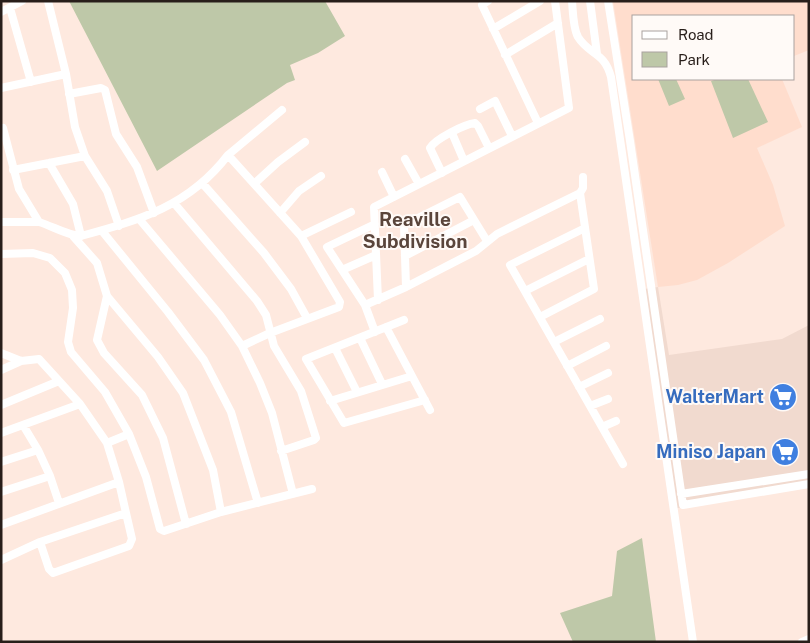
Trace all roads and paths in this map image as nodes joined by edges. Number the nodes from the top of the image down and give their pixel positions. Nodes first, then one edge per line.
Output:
1 (22, 1) edge
2 (48, 1) edge
3 (488, 1) edge
4 (540, 1) edge
5 (554, 1) edge
6 (572, 1) edge
7 (590, 1) edge
8 (608, 1) edge
9 (10, 8) junction
10 (1, 12) edge
11 (558, 24) junction
12 (493, 29) junction
13 (597, 54) junction
14 (505, 55) junction
15 (66, 74) junction
16 (31, 82) junction
17 (1, 88) edge
18 (69, 94) junction
19 (480, 108) dead end
20 (282, 110) dead end
21 (538, 123) junction
22 (2, 126) edge
23 (452, 133) junction
24 (512, 136) junction
25 (305, 142) dead end
26 (489, 148) junction
27 (228, 155) junction
28 (86, 156) junction
29 (405, 158) dead end
30 (464, 161) junction
31 (49, 163) junction
32 (13, 170) junction
33 (382, 172) dead end
34 (442, 173) junction
35 (321, 176) dead end
36 (583, 177) dead end
37 (255, 183) junction
38 (203, 184) junction
39 (419, 184) junction
40 (580, 193) junction
41 (394, 197) junction
42 (174, 203) junction
43 (280, 212) junction
44 (351, 212) dead end
45 (154, 213) junction
46 (140, 220) junction
47 (474, 220) junction
48 (1, 222) edge
49 (39, 222) junction
50 (375, 224) junction
51 (119, 226) junction
52 (585, 228) junction
53 (102, 231) junction
54 (77, 236) junction
55 (301, 236) junction
56 (487, 241) junction
57 (1, 254) edge
58 (376, 255) junction
59 (405, 256) junction
60 (589, 260) junction
61 (342, 270) junction
62 (406, 287) junction
63 (524, 291) junction
64 (107, 296) junction
65 (378, 300) junction
66 (365, 306) junction
67 (540, 317) junction
68 (307, 318) junction
69 (600, 318) dead end
70 (404, 320) dead end
71 (386, 327) junction
72 (375, 332) junction
73 (270, 333) junction
74 (360, 338) junction
75 (554, 342) junction
76 (242, 346) junction
77 (606, 346) dead end
78 (334, 348) junction
79 (1, 353) edge
80 (20, 361) junction
81 (567, 366) junction
82 (1, 370) edge
83 (608, 373) dead end
84 (412, 376) junction
85 (59, 381) junction
86 (382, 384) junction
87 (579, 387) junction
88 (357, 392) junction
89 (608, 399) dead end
90 (330, 400) junction
91 (424, 400) junction
92 (80, 404) junction
93 (1, 405) edge
94 (590, 406) junction
95 (430, 410) dead end
96 (616, 421) dead end
97 (23, 425) junction
98 (602, 427) junction
99 (1, 433) edge
100 (129, 434) junction
101 (107, 443) junction
102 (38, 450) junction
103 (282, 451) junction
104 (1, 462) edge
105 (623, 464) dead end
106 (809, 474) edge
107 (50, 476) junction
108 (119, 482) junction
109 (809, 484) edge
110 (312, 489) dead end
111 (1, 492) edge
112 (293, 494) junction
113 (681, 494) junction
114 (59, 503) junction
115 (258, 503) junction
116 (221, 512) junction
117 (126, 513) junction
118 (186, 524) junction
119 (1, 525) edge
120 (40, 542) junction
121 (1, 560) edge
122 (809, 639) edge
123 (693, 642) edge
124 (802, 642) edge

1 - 9 street
2 - 15 street
3 - 12 street
4 - 12 street
5 - 11 street
6 - 13 street
7 - 13 street
8 - 113 street
9 - 10 street
9 - 16 street
11 - 14 street
11 - 21 street
12 - 14 street
13 - 123 street
14 - 21 street
15 - 16 street
15 - 18 street
16 - 17 street
18 - 28 street
18 - 45 street
19 - 24 street
20 - 27 street
21 - 24 street
22 - 32 street
23 - 26 street
23 - 30 street
23 - 34 street
24 - 26 street
25 - 37 street
26 - 30 street
27 - 37 street
27 - 38 street
28 - 31 street
28 - 51 street
29 - 39 street
30 - 34 street
31 - 32 street
31 - 54 street
32 - 49 street
33 - 41 street
34 - 39 street
35 - 43 street
36 - 40 street
37 - 43 street
38 - 42 street
38 - 68 street
39 - 41 street
40 - 52 street
40 - 56 street
41 - 50 street
42 - 45 street
42 - 73 street
43 - 55 street
44 - 55 street
45 - 46 street
46 - 51 street
46 - 76 street
47 - 56 street
47 - 59 street
47 - 59 street
48 - 49 street
49 - 54 street
50 - 58 street
50 - 61 street
51 - 53 street
52 - 60 street
52 - 63 street
53 - 54 street
53 - 115 street
54 - 64 street
55 - 68 street
56 - 62 street
57 - 100 street
58 - 61 street
58 - 65 street
59 - 62 street
60 - 63 street
60 - 67 street
61 - 66 street
62 - 65 street
63 - 67 street
64 - 116 street
64 - 118 street
65 - 66 street
66 - 72 street
67 - 75 street
68 - 73 street
69 - 75 street
70 - 71 street
71 - 72 street
71 - 84 street
72 - 74 street
73 - 76 street
73 - 103 street
74 - 78 street
74 - 86 street
75 - 81 street
76 - 103 street
77 - 81 street
78 - 88 street
78 - 90 street
79 - 80 street
80 - 82 street
80 - 85 street
81 - 87 street
83 - 87 street
84 - 86 street
84 - 91 street
85 - 92 street
85 - 93 street
86 - 88 street
87 - 94 street
88 - 90 street
89 - 94 street
90 - 91 street
91 - 95 street
92 - 97 street
92 - 101 street
94 - 98 street
96 - 98 street
97 - 99 street
97 - 102 street
98 - 105 street
100 - 101 street
100 - 118 street
101 - 108 street
102 - 104 street
102 - 107 street
103 - 112 street
106 - 113 street
107 - 111 street
107 - 114 street
108 - 114 street
108 - 117 street
109 - 113 street
110 - 112 street
112 - 115 street
114 - 119 street
115 - 116 street
116 - 118 street
117 - 120 street
117 - 120 street
120 - 121 street
122 - 124 street

